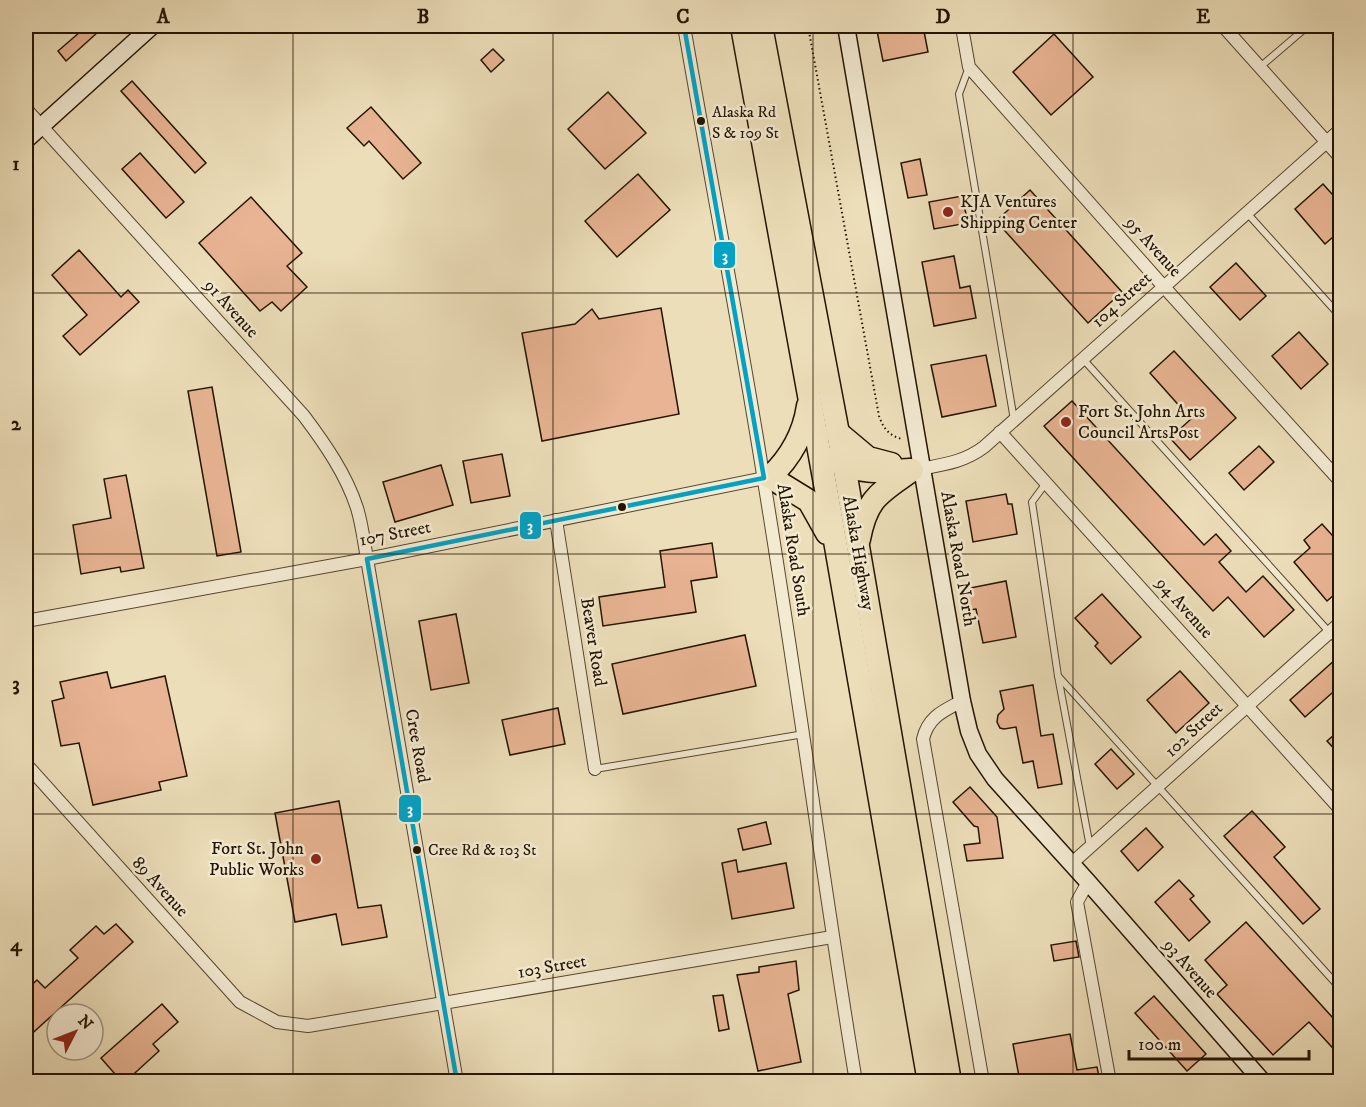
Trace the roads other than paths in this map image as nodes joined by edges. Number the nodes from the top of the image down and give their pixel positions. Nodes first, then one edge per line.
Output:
1 (152, 26) edge
2 (684, 26) edge
3 (742, 26) edge
4 (761, 26) edge
5 (846, 26) edge
6 (965, 26) edge
7 (1223, 26) edge
8 (1308, 26) edge
9 (969, 67) junction
10 (1260, 67) junction
11 (26, 109) edge
12 (41, 126) junction
13 (1341, 129) edge
14 (26, 140) edge
15 (1327, 142) junction
16 (1341, 157) edge
17 (1247, 213) junction
18 (1164, 287) junction
19 (1341, 316) edge
20 (1083, 358) junction
21 (809, 395) junction
22 (1014, 420) junction
23 (837, 432) junction
24 (1000, 432) junction
25 (819, 451) junction
26 (844, 465) junction
27 (918, 469) junction
28 (767, 477) junction
29 (1341, 481) edge
30 (1046, 483) junction
31 (826, 489) junction
32 (851, 513) junction
33 (556, 520) junction
34 (847, 550) junction
35 (367, 558) junction
36 (26, 621) edge
37 (1341, 622) edge
38 (1330, 632) junction
39 (1341, 644) edge
40 (1058, 675) junction
41 (962, 701) junction
42 (1247, 706) junction
43 (804, 734) junction
44 (26, 764) edge
45 (595, 769) joint
46 (1160, 786) junction
47 (1341, 808) edge
48 (1090, 848) junction
49 (1071, 864) junction
50 (1088, 882) junction
51 (832, 937) junction
52 (1341, 988) edge
53 (442, 1004) junction
54 (277, 1022) joint
55 (457, 1082) edge
56 (856, 1082) edge
57 (929, 1082) edge
58 (950, 1082) edge
59 (983, 1082) edge
60 (1110, 1082) edge
61 (1263, 1082) edge

1 - 12 street
2 - 28 street, Alaska Road South
3 - 21 highway, Alaska Highway
4 - 23 highway, Alaska Highway
5 - 27 street, Alaska Road North
6 - 9 street
7 - 10 street
8 - 10 lane
9 - 18 street, 95 Avenue
9 - 22 lane
10 - 15 street
11 - 12 street, 91 Avenue
12 - 14 street
12 - 35 street, 91 Avenue
13 - 15 street, 104 Street
15 - 16 street
15 - 17 street, 104 Street
17 - 18 street, 104 Street
17 - 19 lane
18 - 20 street, 104 Street
18 - 29 street, 95 Avenue
20 - 22 street, 104 Street
20 - 38 lane
21 - 25 highway, Alaska Highway
21 - 28 highway
22 - 24 street, 104 Street
23 - 26 highway, Alaska Highway
23 - 27 highway
24 - 27 street, 104 Street
24 - 30 street, 94 Avenue
25 - 26 highway
25 - 31 highway, Alaska Highway
26 - 27 highway
26 - 32 highway, Alaska Highway
27 - 34 highway
27 - 41 street, Alaska Road North
28 - 31 highway
28 - 33 street, 107 Street
28 - 34 highway
28 - 43 street, Alaska Road South
30 - 40 lane
30 - 42 street, 94 Avenue
31 - 32 highway
31 - 34 highway, Alaska Highway
32 - 34 highway, Alaska Highway
33 - 35 street, 107 Street
33 - 45 street, Beaver Road
34 - 57 highway, Alaska Highway
34 - 58 highway, Alaska Highway
35 - 36 street, 107 Street
35 - 53 street, Cree Road
37 - 38 street, 102 Street
38 - 39 lane
38 - 42 street, 102 Street
40 - 46 lane
40 - 48 lane
41 - 49 street, 93 Avenue
41 - 59 street
42 - 46 street, 102 Street
42 - 47 street, 94 Avenue
43 - 45 lane
43 - 51 street, Alaska Road South
44 - 54 street, 89 Avenue
46 - 48 street, 102 Street
46 - 52 lane
48 - 49 street, 102 Street
49 - 50 street, 93 Avenue
50 - 60 street
50 - 61 street, 93 Avenue
51 - 53 street, 103 Street
51 - 56 street, Alaska Road South
53 - 54 street, 103 Street
53 - 55 street, Cree Road

